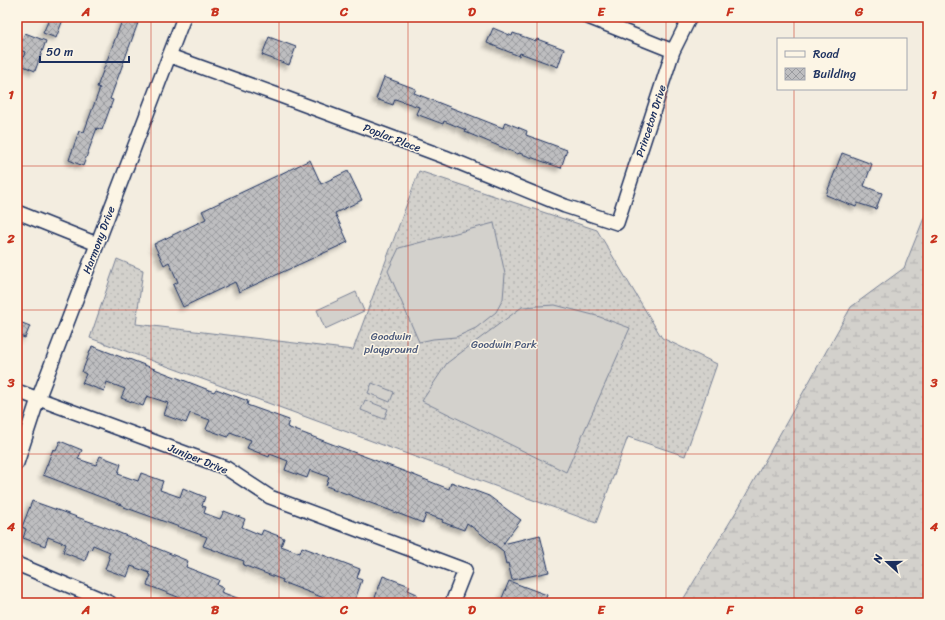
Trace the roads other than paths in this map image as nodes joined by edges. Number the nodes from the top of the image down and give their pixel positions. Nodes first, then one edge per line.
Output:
1 (184, 17) edge
2 (588, 17) edge
3 (690, 17) edge
4 (674, 51) junction
5 (170, 56) junction
6 (17, 212) edge
7 (614, 221) joint
8 (97, 244) junction
9 (17, 391) edge
10 (38, 399) junction
11 (17, 463) edge
12 (17, 564) edge
13 (110, 603) edge
14 (452, 603) edge

1 - 5 street, Harmony Drive
2 - 4 street
3 - 4 street, Princeton Drive
4 - 7 street, Princeton Drive
5 - 7 street, Poplar Place
5 - 8 street, Harmony Drive
6 - 8 street
8 - 10 street, Harmony Drive
9 - 10 street, Juniper Drive
10 - 11 street, Harmony Drive
10 - 14 street, Juniper Drive
12 - 13 street

